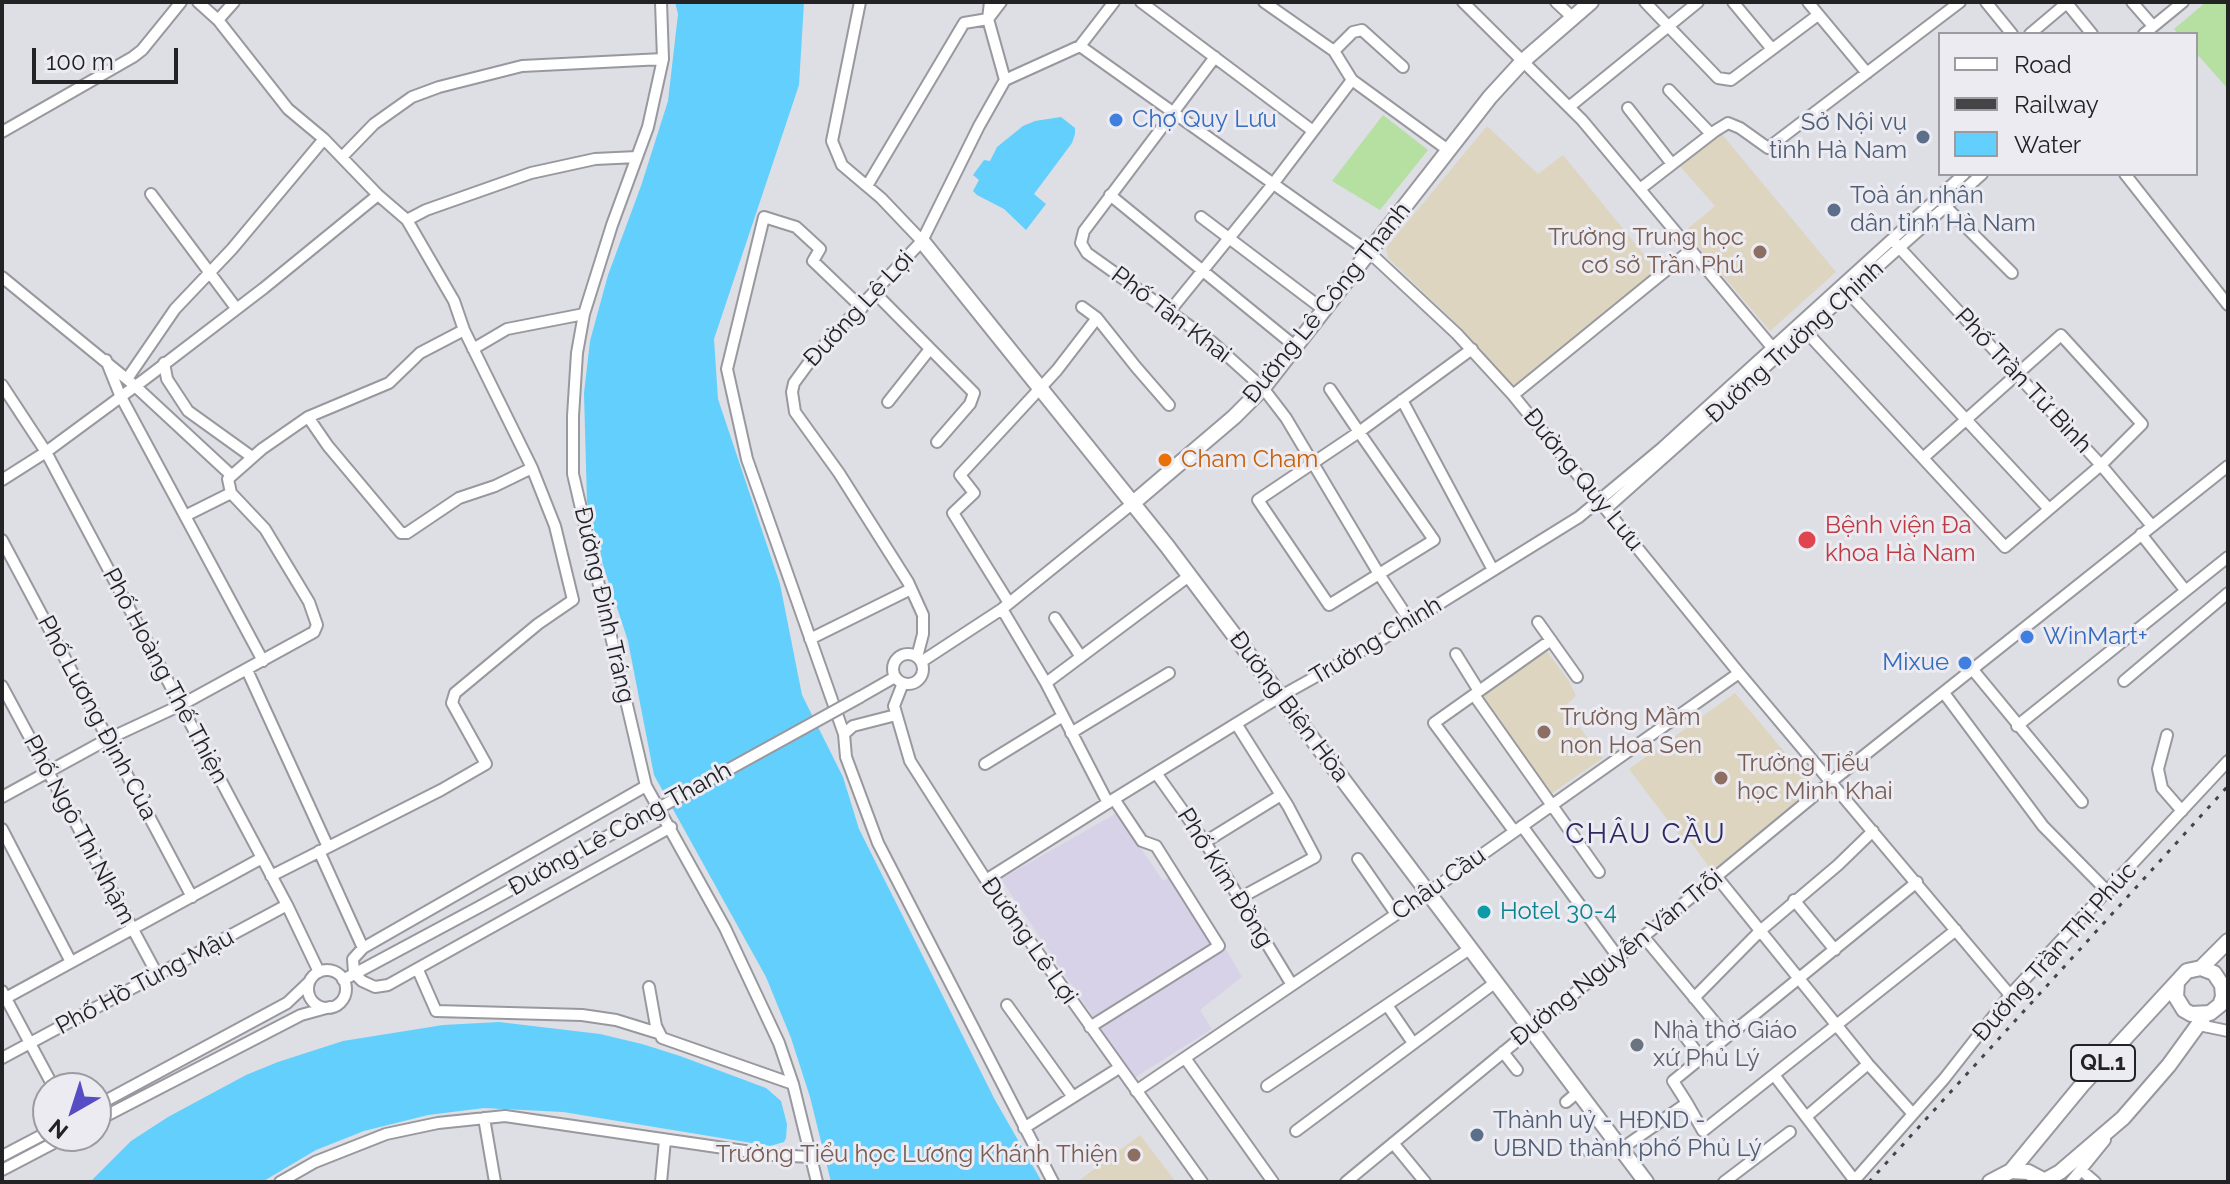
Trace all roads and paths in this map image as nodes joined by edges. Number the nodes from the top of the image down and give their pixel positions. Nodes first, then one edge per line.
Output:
1 (181, 2) edge
2 (198, 2) edge
3 (234, 2) edge
4 (661, 2) edge
5 (860, 2) edge
6 (990, 2) edge
7 (1001, 2) edge
8 (1114, 2) edge
9 (1141, 2) edge
10 (1264, 2) edge
11 (1463, 2) edge
12 (1556, 2) edge
13 (1591, 2) edge
14 (1645, 2) edge
15 (1698, 2) edge
16 (1733, 2) edge
17 (1808, 2) edge
18 (1960, 2) edge
19 (1986, 2) edge
20 (2067, 2) edge
21 (2132, 2) edge
22 (2183, 2) edge
23 (1818, 15) junction
24 (1572, 17) junction
25 (988, 19) junction
26 (218, 20) junction
27 (1668, 26) junction
28 (2149, 30) edge
29 (2010, 32) edge
30 (2032, 32) edge
31 (2090, 32) edge
32 (1080, 46) junction
33 (1772, 49) junction
34 (1334, 51) junction
35 (1215, 57) junction
36 (663, 59) junction
37 (1523, 61) junction
38 (1403, 67) dead end
39 (1867, 73) junction
40 (1005, 80) junction
41 (1352, 80) junction
42 (1669, 90) dead end
43 (1569, 107) junction
44 (1628, 108) dead end
45 (1172, 112) junction
46 (1313, 131) junction
47 (2, 132) edge
48 (1711, 134) junction
49 (324, 139) junction
50 (1448, 150) junction
51 (342, 157) junction
52 (637, 157) junction
53 (1672, 164) junction
54 (1962, 176) edge
55 (1979, 176) edge
56 (2127, 176) edge
57 (1273, 184) junction
58 (867, 186) junction
59 (1640, 189) junction
60 (151, 194) dead end
61 (378, 195) junction
62 (1110, 195) junction
63 (1941, 202) junction
64 (1201, 217) dead end
65 (407, 220) junction
66 (1229, 238) junction
67 (922, 241) junction
68 (1895, 244) junction
69 (1691, 250) junction
70 (1369, 252) junction
71 (1202, 270) junction
72 (210, 273) junction
73 (2012, 273) dead end
74 (2, 277) edge
75 (1845, 289) junction
76 (875, 293) junction
77 (2228, 305) edge
78 (1082, 307) dead end
79 (236, 308) junction
80 (862, 308) junction
81 (1324, 310) junction
82 (1169, 312) junction
83 (584, 314) junction
84 (1097, 318) junction
85 (1802, 327) junction
86 (464, 330) junction
87 (1296, 347) junction
88 (473, 349) junction
89 (930, 349) junction
90 (1472, 349) junction
91 (1776, 351) junction
92 (106, 360) junction
93 (164, 363) junction
94 (2018, 375) junction
95 (131, 382) junction
96 (2, 385) edge
97 (1039, 387) junction
98 (1263, 388) junction
99 (1330, 389) dead end
100 (120, 395) junction
101 (1513, 395) junction
102 (1402, 400) junction
103 (888, 402) dead end
104 (1169, 405) dead end
105 (308, 417) junction
106 (1967, 420) junction
107 (1359, 432) junction
108 (937, 442) dead end
109 (46, 452) junction
110 (252, 457) junction
111 (1923, 458) junction
112 (1314, 464) junction
113 (2101, 465) junction
114 (2228, 466) edge
115 (532, 468) junction
116 (231, 475) junction
117 (2, 480) edge
118 (231, 493) junction
119 (1133, 503) junction
120 (1603, 504) junction
121 (2049, 509) junction
122 (185, 516) junction
123 (2152, 526) junction
124 (2141, 534) junction
125 (2, 540) edge
126 (2228, 557) edge
127 (1493, 570) junction
128 (1379, 574) junction
129 (1189, 576) junction
130 (911, 589) junction
131 (2185, 590) junction
132 (2228, 593) edge
133 (1005, 606) junction
134 (1055, 618) dead end
135 (1410, 621) junction
136 (1538, 622) dead end
137 (810, 639) junction
138 (1551, 640) junction
139 (1456, 654) dead end
140 (1081, 657) junction
141 (919, 659) junction
142 (263, 661) junction
143 (247, 670) junction
144 (1973, 670) junction
145 (1169, 673) dead end
146 (1739, 673) junction
147 (1577, 677) dead end
148 (899, 680) junction
149 (2124, 681) dead end
150 (1046, 683) junction
151 (2, 686) edge
152 (1476, 693) junction
153 (1944, 693) junction
154 (1281, 696) junction
155 (181, 705) junction
156 (896, 715) junction
157 (1063, 716) junction
158 (1237, 725) junction
159 (2017, 726) junction
160 (1071, 733) junction
161 (844, 734) junction
162 (2167, 735) dead end
163 (108, 739) junction
164 (2228, 761) edge
165 (985, 764) dead end
166 (48, 771) junction
167 (1156, 773) junction
168 (1832, 781) junction
169 (646, 786) junction
170 (1281, 795) junction
171 (2, 797) edge
172 (1111, 801) junction
173 (2082, 802) dead end
174 (1552, 804) junction
175 (2182, 811) junction
176 (671, 827) junction
177 (1518, 828) junction
178 (2, 829) edge
179 (1873, 831) junction
180 (1205, 842) junction
181 (324, 849) junction
182 (262, 858) junction
183 (1358, 859) dead end
184 (1599, 872) dead end
185 (271, 876) junction
186 (1716, 876) junction
187 (986, 880) junction
188 (1917, 882) junction
189 (1429, 892) junction
190 (2108, 892) junction
191 (192, 897) junction
192 (1240, 898) junction
193 (1794, 900) junction
194 (287, 905) junction
195 (1396, 914) junction
196 (132, 930) junction
197 (1956, 930) junction
198 (1760, 931) junction
199 (1643, 936) junction
200 (2228, 941) edge
201 (363, 948) junction
202 (1471, 948) junction
203 (1835, 950) junction
204 (1618, 957) junction
205 (71, 962) junction
206 (2201, 968) junction
207 (418, 970) junction
208 (319, 972) junction
209 (354, 973) junction
210 (157, 974) junction
211 (1799, 979) junction
212 (343, 980) junction
213 (309, 982) junction
214 (1496, 982) junction
215 (2177, 982) junction
216 (1292, 985) junction
217 (649, 987) dead end
218 (2226, 994) edge
219 (2010, 995) junction
220 (3, 996) edge
221 (1694, 998) junction
222 (1007, 1005) dead end
223 (1387, 1005) junction
224 (330, 1007) junction
225 (2205, 1018) junction
226 (2228, 1018) edge
227 (1836, 1025) junction
228 (1090, 1027) junction
229 (1531, 1029) junction
230 (2228, 1031) edge
231 (658, 1033) junction
232 (1684, 1035) dead end
233 (1727, 1037) junction
234 (1413, 1043) junction
235 (30, 1044) junction
236 (1503, 1052) junction
237 (2, 1058) edge
238 (1185, 1058) junction
239 (1701, 1058) junction
240 (1868, 1064) junction
241 (1119, 1068) junction
242 (1517, 1070) dead end
243 (45, 1072) edge
244 (1774, 1075) junction
245 (793, 1084) junction
246 (1267, 1086) dead end
247 (1136, 1091) junction
248 (112, 1097) edge
249 (1073, 1097) junction
250 (1687, 1103) junction
251 (112, 1113) edge
252 (1913, 1114) junction
253 (1806, 1117) junction
254 (484, 1118) junction
255 (2123, 1118) junction
256 (1024, 1128) junction
257 (1296, 1131) dead end
258 (1790, 1132) dead end
259 (32, 1140) edge
260 (665, 1140) junction
261 (1393, 1143) junction
262 (2031, 1147) junction
263 (1621, 1149) junction
264 (36, 1152) edge
265 (2, 1156) edge
266 (811, 1157) junction
267 (2, 1170) edge
268 (2081, 1170) junction
269 (1740, 1171) junction
270 (2011, 1171) junction
271 (2027, 1177) edge
272 (1643, 1181) edge
273 (1854, 1181) edge
274 (280, 1182) edge
275 (495, 1182) edge
276 (661, 1182) edge
277 (817, 1182) edge
278 (1053, 1182) edge
279 (1202, 1182) edge
280 (1273, 1182) edge
281 (1346, 1182) edge
282 (1425, 1182) edge
283 (1724, 1182) edge
284 (1748, 1182) edge
285 (1990, 1182) edge
286 (2045, 1182) edge
287 (2071, 1182) edge
288 (2095, 1182) edge

1 - 47 street
2 - 26 street
3 - 26 street
4 - 36 street, Đường Đinh Tráng
5 - 58 street
6 - 25 street
7 - 25 street
8 - 32 street
9 - 35 street
10 - 34 street
11 - 37 street
12 - 24 street
13 - 24 main road, Đường Lê Công Thanh
14 - 27 street
15 - 27 street
16 - 33 street
17 - 23 street
18 - 39 street
19 - 29 street
20 - 30 street
20 - 31 street
21 - 28 street
22 - 28 street
23 - 33 street
23 - 39 street
24 - 37 main road, Đường Lê Công Thanh
25 - 40 street
25 - 58 street
26 - 49 street
27 - 33 street
27 - 43 street
32 - 40 street
32 - 45 street, Đường Quy Lưu
34 - 38 street
34 - 41 street
35 - 45 street, Phố Tân Khai
35 - 46 street
36 - 51 street
36 - 52 street, Đường Đinh Tráng
37 - 43 street
37 - 50 main road, Đường Lê Công Thanh
39 - 48 street
40 - 67 street, Đường Lê Lợi
41 - 46 street
41 - 50 street
42 - 48 street
43 - 59 street
44 - 53 street
45 - 57 street, Đường Quy Lưu
45 - 62 street, Phố Tân Khai
46 - 57 street
48 - 53 street
49 - 51 street
49 - 72 street
50 - 70 main road, Đường Lê Công Thanh
51 - 61 street
52 - 65 street
52 - 83 street, Đường Đinh Tráng
53 - 59 street
54 - 63 street, Đường Trường Chinh
55 - 63 street, Đường Trường Chinh
56 - 77 street
57 - 66 street
57 - 70 street, Đường Quy Lưu
58 - 67 street
59 - 69 street
60 - 72 street
61 - 65 street
61 - 79 street
62 - 71 street
62 - 82 street, Phố Tân Khai
63 - 68 street, Đường Trường Chinh
63 - 73 street
64 - 66 street
65 - 86 street
66 - 71 street
66 - 81 street
67 - 76 street, Đường Lê Lợi
67 - 97 main road, Đường Biên Hòa
68 - 75 street, Đường Trường Chinh
68 - 94 street, Phố Trần Tử Bình
69 - 91 street
69 - 101 street
70 - 81 main road, Đường Lê Công Thanh
70 - 90 street, Đường Quy Lưu
71 - 82 street
71 - 87 street
72 - 79 street
72 - 95 street
74 - 92 street
75 - 85 street, Đường Trường Chinh
75 - 106 street
76 - 80 street, Đường Lê Lợi
76 - 89 street
78 - 84 street
79 - 93 street
80 - 130 street, Đường Lê Lợi
80 - 137 street
81 - 87 main road, Đường Lê Công Thanh
82 - 98 street, Phố Tân Khai
83 - 88 street
83 - 169 street, Đường Đinh Tráng
84 - 97 street
84 - 104 street
85 - 91 street, Đường Trường Chinh
85 - 111 street
86 - 88 street
86 - 105 street
87 - 98 main road, Đường Lê Công Thanh
88 - 115 street
89 - 103 street
89 - 108 street
90 - 101 street, Đường Quy Lưu
90 - 102 street
91 - 120 street, Đường Trường Chinh
92 - 95 street
92 - 100 street
93 - 95 street
93 - 110 street
94 - 106 street
94 - 113 street, Phố Trần Tử Bình
94 - 113 street
95 - 100 street
95 - 116 street
96 - 109 street, Phố Hoàng Thế Thiện
97 - 119 main road, Đường Biên Hòa
97 - 133 street
98 - 112 street, Phố Tân Khai
98 - 119 main road, Đường Lê Công Thanh
99 - 107 street
100 - 109 street
100 - 122 street
101 - 120 street, Đường Quy Lưu
102 - 107 street
102 - 127 street
105 - 110 street
105 - 115 street
106 - 111 street
106 - 121 street
107 - 112 street
107 - 128 street
109 - 117 street
109 - 155 street, Phố Hoàng Thế Thiện
110 - 116 street
111 - 121 street
112 - 128 street, Phố Tân Khai
112 - 128 street
113 - 121 street
113 - 123 street, Phố Trần Tử Bình
114 - 123 street, Đường Nguyễn Văn Trỗi
115 - 181 street
116 - 118 street
118 - 122 street
118 - 142 street
119 - 129 main road, Đường Biên Hòa
119 - 133 street, Đường Lê Công Thanh
120 - 127 street, Trường Chinh
120 - 146 street, Đường Quy Lưu
122 - 142 street
123 - 124 street, Đường Nguyễn Văn Trỗi
124 - 131 street
124 - 144 street, Đường Nguyễn Văn Trỗi
125 - 163 street, Phố Lương Định Của
126 - 131 street
127 - 135 street, Trường Chinh
128 - 135 street, Phố Tân Khai
129 - 140 street
129 - 154 main road, Đường Biên Hòa
130 - 137 street
130 - 141 street, Đường Lê Lợi
131 - 159 street
132 - 149 street
133 - 141 street, Đường Lê Công Thanh
133 - 150 street
134 - 140 street
135 - 154 street, Trường Chinh
136 - 138 street
137 - 161 street
138 - 147 street
138 - 152 street
139 - 152 street
140 - 150 street
141 - 148 street
141 - 148 street
142 - 143 street
143 - 155 street
143 - 181 street
144 - 153 street, Đường Nguyễn Văn Trỗi
144 - 159 street
145 - 160 street
146 - 168 street, Đường Quy Lưu
146 - 174 street, Châu Cầu
148 - 156 street, Đường Lê Lợi
148 - 209 street, Đường Lê Công Thanh, bridge
150 - 157 street
151 - 166 street, Phố Ngô Thì Nhậm
152 - 174 street
152 - 177 street
153 - 168 street, Đường Nguyễn Văn Trỗi
153 - 190 street
154 - 158 street, Trường Chinh
154 - 189 main road, Đường Biên Hòa
155 - 163 street
155 - 182 street, Phố Hoàng Thế Thiện
156 - 161 street
156 - 187 street, Đường Lê Lợi
157 - 160 street
157 - 165 street
158 - 167 street, Trường Chinh
158 - 170 street
159 - 173 street
160 - 172 street
161 - 256 street
162 - 175 street
163 - 166 street
163 - 191 street, Phố Lương Định Của
164 - 175 street, Đường Trần Thị Phúc
166 - 171 street
166 - 196 street, Phố Ngô Thì Nhậm
167 - 172 street, Trường Chinh
167 - 180 street, Phố Kim Đồng
168 - 179 street, Đường Quy Lưu
168 - 186 street, Đường Nguyễn Văn Trỗi
169 - 176 street, Đường Đinh Tráng
169 - 201 street
170 - 180 street
170 - 192 street
172 - 187 street, Trường Chinh
172 - 228 street
174 - 177 street, Châu Cầu
174 - 184 street
175 - 190 street, Đường Trần Thị Phúc
176 - 207 street
176 - 245 street, Đường Đinh Tráng
177 - 189 street, Châu Cầu
177 - 204 street
178 - 205 street
179 - 188 street, Đường Quy Lưu
179 - 193 street
180 - 192 street, Phố Kim Đồng
181 - 185 street
181 - 201 street
182 - 185 street, Phố Hoàng Thế Thiện
182 - 191 street
183 - 195 street
185 - 194 street, Phố Hoàng Thế Thiện
186 - 198 street
186 - 199 street, Đường Nguyễn Văn Trỗi
187 - 228 street, Đường Lê Lợi
188 - 197 street, Đường Quy Lưu
188 - 203 street
189 - 195 street, Châu Cầu
189 - 202 main road, Đường Biên Hòa
190 - 219 street, Đường Trần Thị Phúc
191 - 196 street
192 - 216 street, Phố Kim Đồng
193 - 198 street
193 - 203 street
194 - 208 street, Phố Hoàng Thế Thiện
194 - 210 street, Phố Hồ Tùng Mậu
195 - 216 street, Châu Cầu
196 - 205 street
196 - 210 street, Phố Ngô Thì Nhậm
197 - 219 street, Đường Quy Lưu
197 - 227 street
198 - 211 street
198 - 221 street
199 - 204 street, Đường Nguyễn Văn Trỗi
199 - 221 street
200 - 206 main road
201 - 209 street
202 - 214 main road, Đường Biên Hòa
202 - 223 street
203 - 211 street
204 - 229 street, Đường Nguyễn Văn Trỗi
205 - 220 street
206 - 215 main road
206 - 218 main road
207 - 209 street
207 - 231 street
208 - 212 street
208 - 213 street
209 - 212 street, Đường Lê Công Thanh
210 - 235 street, Phố Hồ Tùng Mậu
211 - 227 street
211 - 233 street
212 - 224 street
213 - 224 street
213 - 248 street
214 - 229 main road, Đường Biên Hòa
214 - 234 street
215 - 225 main road
215 - 262 main road, QL.1
216 - 238 street, Châu Cầu
217 - 231 street
218 - 225 main road
219 - 252 street, Đường Trần Thị Phúc
220 - 235 street
221 - 233 street
222 - 249 street
223 - 234 street
223 - 246 street
224 - 251 street
225 - 226 main road
225 - 230 street
225 - 255 main road, QL.1
227 - 240 street
227 - 244 street
228 - 241 street, Đường Lê Lợi
229 - 236 street, Đường Nguyễn Văn Trỗi
229 - 263 main road, Đường Biên Hòa
231 - 245 street
232 - 239 street
233 - 239 street
234 - 257 street
235 - 237 street, Phố Hồ Tùng Mậu
235 - 243 street
236 - 242 street
236 - 261 street, Đường Nguyễn Văn Trỗi
238 - 247 street, Châu Cầu
238 - 280 street
239 - 250 street
240 - 252 street
240 - 253 street
241 - 247 street, Đường Lê Lợi
241 - 249 street
244 - 250 street
244 - 253 street
245 - 266 street, Đường Đinh Tráng
247 - 279 street, Đường Lê Lợi
249 - 256 street
250 - 263 street
252 - 273 street, Đường Trần Thị Phúc
253 - 273 street
254 - 260 street
254 - 274 street
254 - 275 street
255 - 268 street
255 - 286 main road, QL.1
256 - 278 street
258 - 269 street
259 - 265 street
260 - 266 street
260 - 276 street
261 - 281 street, Đường Nguyễn Văn Trỗi
261 - 282 street
262 - 270 main road, QL.1
262 - 271 main road
263 - 272 main road, Đường Biên Hòa
264 - 267 street
266 - 277 street, Đường Đinh Tráng
268 - 287 street
268 - 288 street
269 - 283 street
269 - 284 street
270 - 271 main road
270 - 285 main road, QL.1
271 - 286 main road

